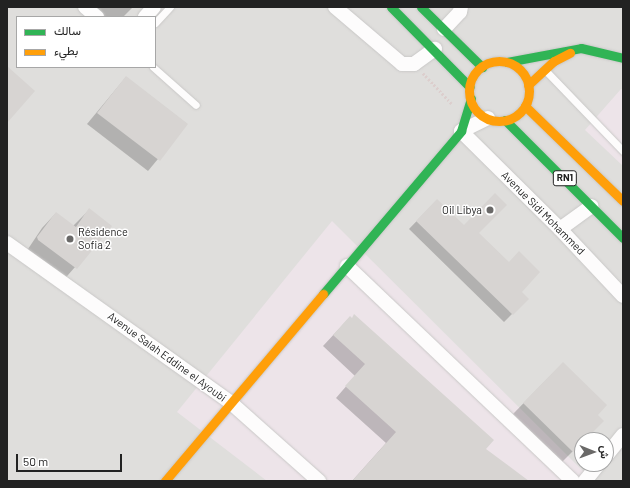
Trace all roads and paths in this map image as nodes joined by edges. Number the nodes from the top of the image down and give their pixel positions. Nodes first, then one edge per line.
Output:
1 (86, 7) edge
2 (154, 7) edge
3 (170, 7) edge
4 (335, 7) edge
5 (391, 7) edge
6 (422, 7) edge
7 (460, 7) edge
8 (96, 16) edge
9 (146, 16) edge
10 (156, 22) edge
11 (444, 29) junction
12 (581, 48) junction
13 (435, 49) junction
14 (623, 58) edge
15 (507, 62) junction
16 (482, 67) junction
17 (154, 68) edge
18 (544, 69) junction
19 (528, 84) junction
20 (470, 87) junction
21 (471, 98) junction
22 (196, 105) dead end
23 (525, 106) junction
24 (488, 118) junction
25 (505, 120) junction
26 (460, 131) junction
27 (623, 151) edge
28 (623, 201) edge
29 (592, 206) junction
30 (560, 229) junction
31 (623, 238) edge
32 (7, 243) edge
33 (347, 266) junction
34 (623, 296) edge
35 (231, 403) junction
36 (623, 435) edge
37 (614, 446) edge
38 (592, 472) edge
39 (165, 481) edge
40 (319, 481) edge
41 (573, 481) edge
42 (585, 481) edge

1 - 8 street
2 - 9 street
3 - 10 lane
4 - 13 street
5 - 13 main road
6 - 11 main road
7 - 11 street
11 - 16 main road
12 - 14 main road
12 - 15 main road
12 - 18 main road
13 - 20 main road
15 - 16 main road
15 - 19 main road
16 - 20 main road
17 - 22 lane
18 - 19 main road
18 - 27 lane
19 - 23 main road
20 - 21 main road
21 - 24 main road
21 - 26 main road
23 - 25 main road
23 - 28 main road, RN1
24 - 25 main road
24 - 26 street
25 - 29 main road, RN1
26 - 30 street, Avenue Sidi Mohammed
26 - 33 main road
29 - 30 street
29 - 31 main road, RN1
30 - 34 street, Avenue Sidi Mohammed
32 - 35 street, Avenue Salah Eddine el Ayoubi
33 - 35 main road
33 - 41 street
35 - 39 main road
35 - 40 street, Avenue Salah Eddine el Ayoubi
36 - 37 street
38 - 42 street

